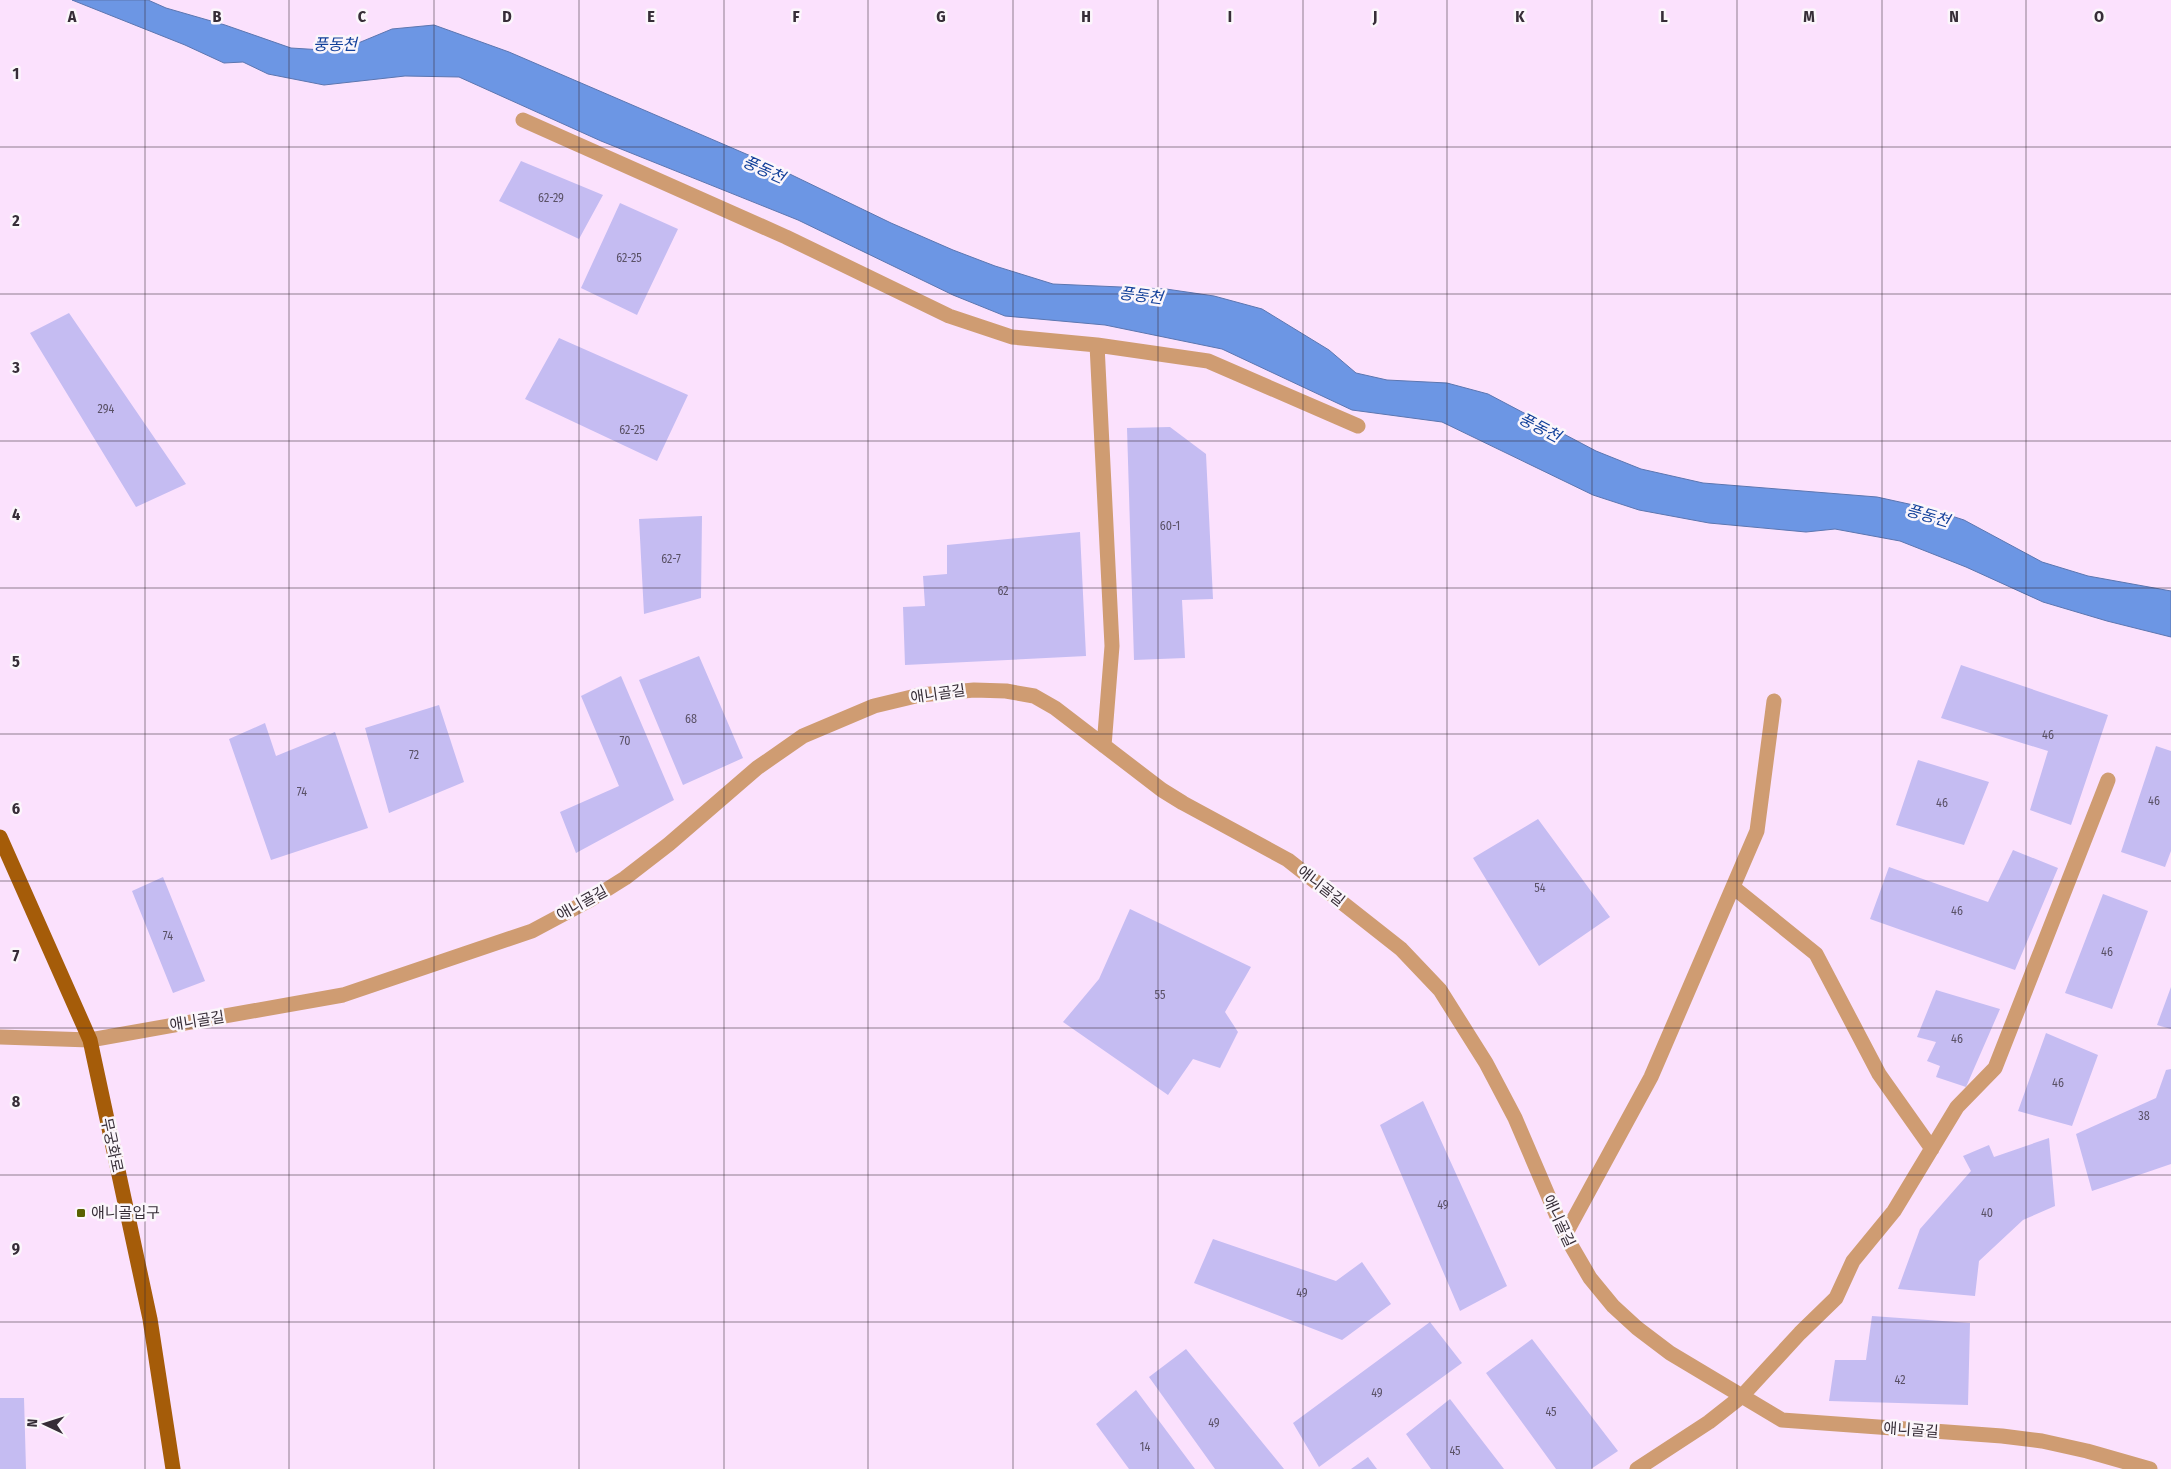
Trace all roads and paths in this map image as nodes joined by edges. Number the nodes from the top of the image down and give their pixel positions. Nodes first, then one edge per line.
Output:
1 (523, 120) dead end
2 (1097, 345) junction
3 (1358, 426) dead end
4 (1774, 701) dead end
5 (1104, 746) junction
6 (2108, 780) dead end
7 (0, 837) edge
8 (1733, 887) junction
9 (0, 1037) edge
10 (90, 1040) junction
11 (1932, 1149) junction
12 (1565, 1235) junction
13 (1742, 1396) junction
14 (173, 1469) edge
15 (1637, 1469) edge
16 (2150, 1469) edge

1 - 2 street
2 - 3 street
2 - 5 street
4 - 8 street
5 - 10 street, 애니골길
5 - 12 street, 애니골길
6 - 11 street
7 - 10 main road, 무궁화로
8 - 11 street
8 - 12 street
9 - 10 street, 애니골길
10 - 14 main road, 무궁화로
11 - 13 street
12 - 13 street, 애니골길
13 - 15 street
13 - 16 street, 애니골길

